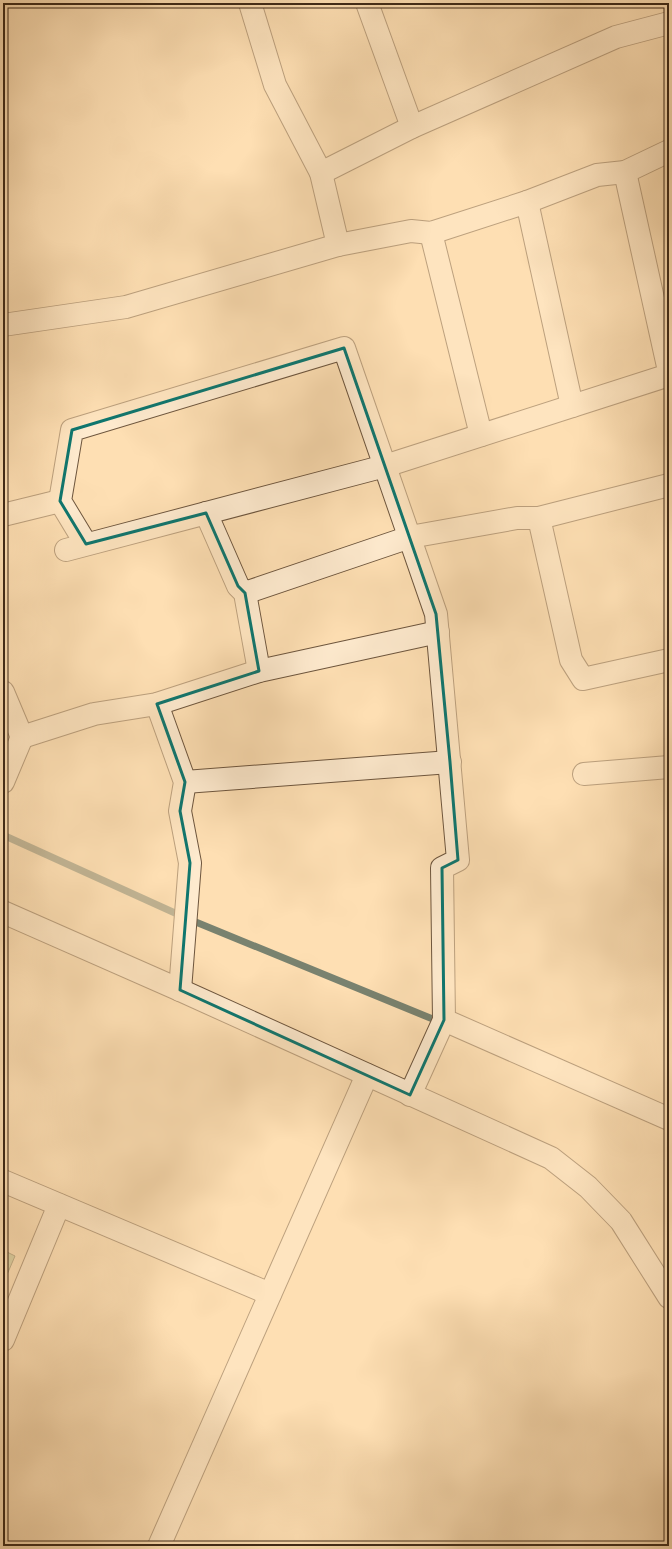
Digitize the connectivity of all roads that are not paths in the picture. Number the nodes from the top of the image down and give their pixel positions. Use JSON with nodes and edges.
{"nodes":[{"id":1,"x":250,"y":3,"type":"edge"},
{"id":2,"x":366,"y":3,"type":"edge"},
{"id":3,"x":669,"y":23,"type":"edge"},
{"id":4,"x":412,"y":128,"type":"junction"},
{"id":5,"x":669,"y":151,"type":"edge"},
{"id":6,"x":321,"y":172,"type":"junction"},
{"id":7,"x":625,"y":172,"type":"junction"},
{"id":8,"x":527,"y":202,"type":"junction"},
{"id":9,"x":431,"y":233,"type":"junction"},
{"id":10,"x":338,"y":245,"type":"junction"},
{"id":11,"x":3,"y":325,"type":"edge"},
{"id":12,"x":669,"y":370,"type":"edge"},
{"id":13,"x":669,"y":375,"type":"edge"},
{"id":14,"x":572,"y":406,"type":"junction"},
{"id":15,"x":481,"y":435,"type":"junction"},
{"id":16,"x":385,"y":466,"type":"junction"},
{"id":17,"x":669,"y":485,"type":"edge"},
{"id":18,"x":60,"y":501,"type":"junction"},
{"id":19,"x":206,"y":513,"type":"junction"},
{"id":20,"x":3,"y":515,"type":"edge"},
{"id":21,"x":540,"y":518,"type":"junction"},
{"id":22,"x":410,"y":537,"type":"junction"},
{"id":23,"x":245,"y":593,"type":"junction"},
{"id":24,"x":438,"y":632,"type":"junction"},
{"id":25,"x":669,"y":660,"type":"edge"},
{"id":26,"x":259,"y":671,"type":"junction"},
{"id":27,"x":3,"y":692,"type":"edge"},
{"id":28,"x":157,"y":704,"type":"junction"},
{"id":29,"x":22,"y":737,"type":"junction"},
{"id":30,"x":450,"y":762,"type":"junction"},
{"id":31,"x":669,"y":767,"type":"edge"},
{"id":32,"x":584,"y":774,"type":"dead end"},
{"id":33,"x":3,"y":782,"type":"edge"},
{"id":34,"x":185,"y":782,"type":"junction"},
{"id":35,"x":3,"y":912,"type":"edge"},
{"id":36,"x":180,"y":990,"type":"junction"},
{"id":37,"x":444,"y":1020,"type":"junction"},
{"id":38,"x":367,"y":1075,"type":"junction"},
{"id":39,"x":410,"y":1094,"type":"junction"},
{"id":40,"x":669,"y":1118,"type":"edge"},
{"id":41,"x":3,"y":1182,"type":"edge"},
{"id":42,"x":59,"y":1205,"type":"junction"},
{"id":43,"x":270,"y":1294,"type":"junction"},
{"id":44,"x":669,"y":1297,"type":"edge"},
{"id":45,"x":3,"y":1340,"type":"edge"},
{"id":46,"x":159,"y":1546,"type":"edge"}],
"edges":[{"from":1,"to":6,"type":"street"},
{"from":2,"to":4,"type":"street"},
{"from":3,"to":4,"type":"street"},
{"from":4,"to":6,"type":"street"},
{"from":5,"to":7,"type":"street"},
{"from":6,"to":10,"type":"street"},
{"from":7,"to":8,"type":"street"},
{"from":7,"to":12,"type":"street"},
{"from":8,"to":9,"type":"street"},
{"from":8,"to":14,"type":"street"},
{"from":9,"to":10,"type":"street"},
{"from":9,"to":15,"type":"street"},
{"from":10,"to":11,"type":"street"},
{"from":13,"to":14,"type":"street"},
{"from":14,"to":15,"type":"street"},
{"from":15,"to":16,"type":"street"},
{"from":16,"to":18,"type":"street"},
{"from":16,"to":19,"type":"street"},
{"from":16,"to":22,"type":"street"},
{"from":17,"to":21,"type":"street"},
{"from":18,"to":19,"type":"street"},
{"from":18,"to":20,"type":"street"},
{"from":19,"to":23,"type":"street"},
{"from":21,"to":22,"type":"street"},
{"from":21,"to":25,"type":"street"},
{"from":22,"to":23,"type":"street"},
{"from":22,"to":24,"type":"street"},
{"from":23,"to":26,"type":"street"},
{"from":24,"to":26,"type":"street"},
{"from":24,"to":30,"type":"street"},
{"from":26,"to":28,"type":"street"},
{"from":27,"to":29,"type":"street"},
{"from":28,"to":29,"type":"street"},
{"from":28,"to":34,"type":"street"},
{"from":29,"to":33,"type":"street"},
{"from":30,"to":34,"type":"street"},
{"from":30,"to":37,"type":"street"},
{"from":31,"to":32,"type":"street"},
{"from":34,"to":36,"type":"street"},
{"from":35,"to":36,"type":"street"},
{"from":36,"to":38,"type":"street"},
{"from":37,"to":39,"type":"street"},
{"from":37,"to":40,"type":"street"},
{"from":38,"to":39,"type":"street"},
{"from":38,"to":43,"type":"street"},
{"from":39,"to":44,"type":"street"},
{"from":41,"to":42,"type":"street"},
{"from":42,"to":43,"type":"street"},
{"from":42,"to":45,"type":"street"},
{"from":43,"to":46,"type":"street"}]}
